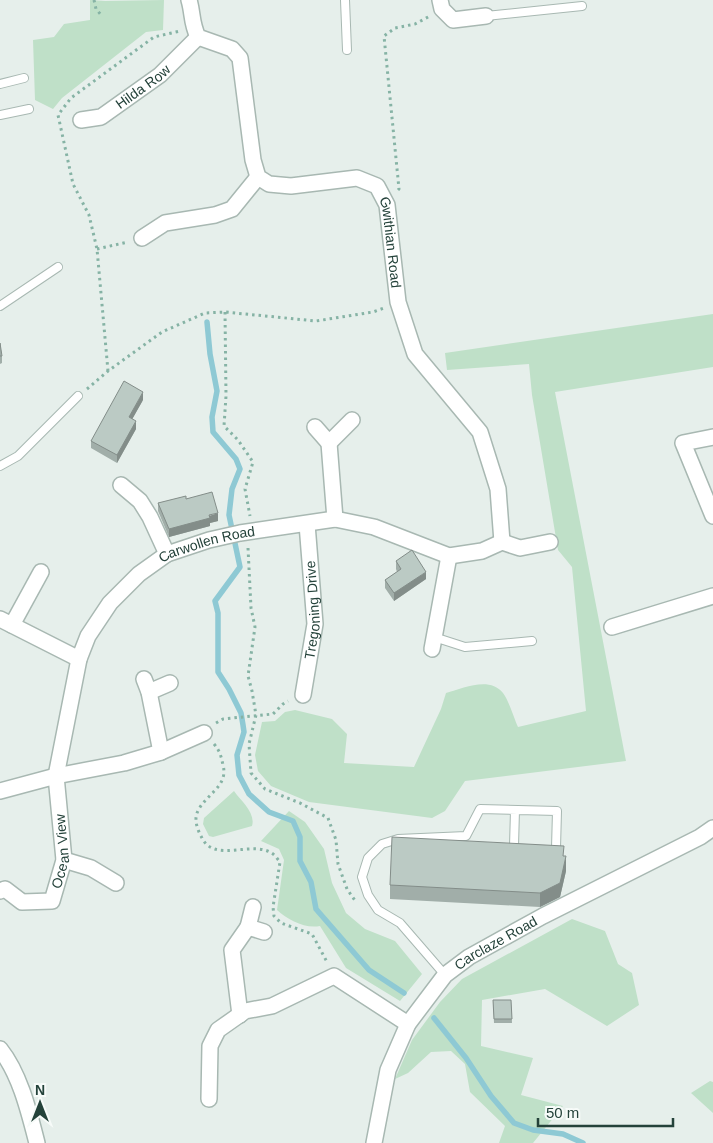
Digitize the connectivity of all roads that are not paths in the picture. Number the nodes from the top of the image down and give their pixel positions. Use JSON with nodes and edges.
{"nodes":[{"id":1,"x":189,"y":0,"type":"edge"},
{"id":2,"x":345,"y":0,"type":"edge"},
{"id":3,"x":441,"y":5,"type":"edge"},
{"id":4,"x":582,"y":6,"type":"dead end"},
{"id":5,"x":486,"y":16,"type":"joint"},
{"id":6,"x":198,"y":36,"type":"junction"},
{"id":7,"x":347,"y":50,"type":"dead end"},
{"id":8,"x":24,"y":78,"type":"dead end"},
{"id":9,"x":0,"y":84,"type":"edge"},
{"id":10,"x":30,"y":110,"type":"dead end"},
{"id":11,"x":0,"y":115,"type":"edge"},
{"id":12,"x":81,"y":120,"type":"dead end"},
{"id":13,"x":258,"y":177,"type":"junction"},
{"id":14,"x":142,"y":238,"type":"road end"},
{"id":15,"x":58,"y":267,"type":"dead end"},
{"id":16,"x":0,"y":306,"type":"edge"},
{"id":17,"x":78,"y":396,"type":"road end"},
{"id":18,"x":352,"y":420,"type":"dead end"},
{"id":19,"x":315,"y":427,"type":"dead end"},
{"id":20,"x":713,"y":437,"type":"edge"},
{"id":21,"x":329,"y":443,"type":"junction"},
{"id":22,"x":0,"y":466,"type":"edge"},
{"id":23,"x":121,"y":485,"type":"dead end"},
{"id":24,"x":713,"y":516,"type":"edge"},
{"id":25,"x":335,"y":519,"type":"junction"},
{"id":26,"x":307,"y":524,"type":"junction"},
{"id":27,"x":502,"y":542,"type":"junction"},
{"id":28,"x":550,"y":542,"type":"dead end"},
{"id":29,"x":167,"y":554,"type":"junction"},
{"id":30,"x":448,"y":556,"type":"junction"},
{"id":31,"x":41,"y":572,"type":"dead end"},
{"id":32,"x":713,"y":596,"type":"edge"},
{"id":33,"x":4,"y":622,"type":"edge"},
{"id":34,"x":612,"y":627,"type":"dead end"},
{"id":35,"x":532,"y":641,"type":"dead end"},
{"id":36,"x":433,"y":643,"type":"joint"},
{"id":37,"x":79,"y":659,"type":"junction"},
{"id":38,"x":170,"y":683,"type":"dead end"},
{"id":39,"x":303,"y":695,"type":"road end"},
{"id":40,"x":204,"y":733,"type":"road end"},
{"id":41,"x":160,"y":752,"type":"junction"},
{"id":42,"x":56,"y":776,"type":"junction"},
{"id":43,"x":0,"y":792,"type":"edge"},
{"id":44,"x":515,"y":810,"type":"junction"},
{"id":45,"x":713,"y":828,"type":"edge"},
{"id":46,"x":514,"y":846,"type":"edge"},
{"id":47,"x":556,"y":848,"type":"edge"},
{"id":48,"x":64,"y":860,"type":"junction"},
{"id":49,"x":116,"y":883,"type":"dead end"},
{"id":50,"x":0,"y":891,"type":"edge"},
{"id":51,"x":253,"y":907,"type":"dead end"},
{"id":52,"x":248,"y":927,"type":"junction"},
{"id":53,"x":264,"y":932,"type":"dead end"},
{"id":54,"x":445,"y":975,"type":"junction"},
{"id":55,"x":240,"y":1014,"type":"junction"},
{"id":56,"x":408,"y":1024,"type":"junction"},
{"id":57,"x":0,"y":1049,"type":"edge"},
{"id":58,"x":209,"y":1099,"type":"dead end"},
{"id":59,"x":37,"y":1143,"type":"edge"},
{"id":60,"x":374,"y":1143,"type":"edge"}],
"edges":[{"from":1,"to":6,"type":"street"},
{"from":2,"to":7,"type":"lane"},
{"from":3,"to":5,"type":"street"},
{"from":4,"to":5,"type":"lane"},
{"from":6,"to":12,"type":"street","name":"Hilda Row"},
{"from":6,"to":13,"type":"street"},
{"from":8,"to":9,"type":"lane"},
{"from":10,"to":11,"type":"lane"},
{"from":13,"to":14,"type":"street"},
{"from":13,"to":27,"type":"street","name":"Gwithian Road"},
{"from":15,"to":16,"type":"lane"},
{"from":17,"to":22,"type":"lane"},
{"from":18,"to":21,"type":"street"},
{"from":19,"to":21,"type":"street"},
{"from":20,"to":24,"type":"street"},
{"from":21,"to":25,"type":"street"},
{"from":23,"to":29,"type":"street"},
{"from":25,"to":26,"type":"street","name":"Carwollen Road"},
{"from":25,"to":30,"type":"street","name":"Carwollen Road"},
{"from":26,"to":29,"type":"street","name":"Carwollen Road"},
{"from":26,"to":39,"type":"street","name":"Tregoning Drive"},
{"from":27,"to":28,"type":"street"},
{"from":27,"to":30,"type":"street","name":"Carwollen Road"},
{"from":29,"to":37,"type":"street","name":"Carwollen Road"},
{"from":30,"to":36,"type":"street"},
{"from":31,"to":33,"type":"street"},
{"from":32,"to":34,"type":"street"},
{"from":33,"to":37,"type":"street"},
{"from":35,"to":36,"type":"lane"},
{"from":37,"to":42,"type":"street","name":"Carwollen Road"},
{"from":38,"to":41,"type":"street"},
{"from":40,"to":41,"type":"street"},
{"from":41,"to":42,"type":"street"},
{"from":42,"to":43,"type":"street"},
{"from":42,"to":48,"type":"street","name":"Ocean View"},
{"from":44,"to":46,"type":"lane"},
{"from":44,"to":47,"type":"lane"},
{"from":44,"to":54,"type":"lane"},
{"from":45,"to":54,"type":"street","name":"Carclaze Road"},
{"from":48,"to":49,"type":"street"},
{"from":48,"to":50,"type":"street","name":"Ocean View"},
{"from":51,"to":52,"type":"street"},
{"from":52,"to":53,"type":"street"},
{"from":52,"to":55,"type":"street"},
{"from":54,"to":56,"type":"street","name":"Carclaze Road"},
{"from":55,"to":56,"type":"street"},
{"from":55,"to":58,"type":"street"},
{"from":56,"to":60,"type":"street","name":"Carclaze Road"},
{"from":57,"to":59,"type":"street"}]}
